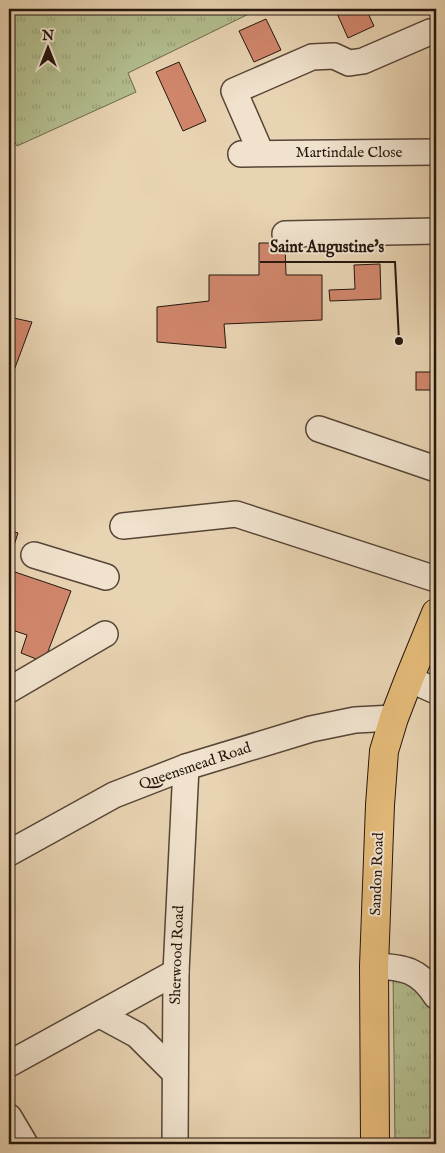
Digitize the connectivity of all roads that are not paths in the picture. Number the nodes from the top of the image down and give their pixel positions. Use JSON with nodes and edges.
{"nodes":[{"id":1,"x":430,"y":32,"type":"dead end"},
{"id":2,"x":436,"y":152,"type":"edge"},
{"id":3,"x":436,"y":231,"type":"edge"},
{"id":4,"x":285,"y":234,"type":"dead end"},
{"id":5,"x":319,"y":429,"type":"dead end"},
{"id":6,"x":436,"y":469,"type":"edge"},
{"id":7,"x":123,"y":526,"type":"dead end"},
{"id":8,"x":34,"y":555,"type":"dead end"},
{"id":9,"x":106,"y":577,"type":"dead end"},
{"id":10,"x":436,"y":578,"type":"edge"},
{"id":11,"x":436,"y":614,"type":"edge"},
{"id":12,"x":105,"y":634,"type":"dead end"},
{"id":13,"x":408,"y":679,"type":"junction"},
{"id":14,"x":9,"y":690,"type":"edge"},
{"id":15,"x":436,"y":691,"type":"edge"},
{"id":16,"x":394,"y":718,"type":"junction"},
{"id":17,"x":186,"y":767,"type":"junction"},
{"id":18,"x":9,"y":853,"type":"edge"},
{"id":19,"x":374,"y":966,"type":"junction"},
{"id":20,"x":176,"y":972,"type":"junction"},
{"id":21,"x":436,"y":996,"type":"edge"},
{"id":22,"x":100,"y":1015,"type":"junction"},
{"id":23,"x":9,"y":1064,"type":"edge"},
{"id":24,"x":175,"y":1073,"type":"junction"},
{"id":25,"x":9,"y":1117,"type":"edge"},
{"id":26,"x":25,"y":1144,"type":"edge"},
{"id":27,"x":175,"y":1144,"type":"edge"},
{"id":28,"x":375,"y":1144,"type":"edge"}],
"edges":[{"from":1,"to":2,"type":"street","name":"Martindale Close"},
{"from":3,"to":4,"type":"street"},
{"from":5,"to":6,"type":"street"},
{"from":7,"to":10,"type":"street"},
{"from":8,"to":9,"type":"street"},
{"from":11,"to":13,"type":"highway","name":"Sandon Road"},
{"from":12,"to":14,"type":"street"},
{"from":13,"to":15,"type":"street"},
{"from":13,"to":16,"type":"highway","name":"Sandon Road"},
{"from":16,"to":17,"type":"street","name":"Queensmead Road"},
{"from":16,"to":19,"type":"highway","name":"Sandon Road"},
{"from":17,"to":18,"type":"street","name":"Queensmead Road"},
{"from":17,"to":20,"type":"street","name":"Sherwood Road"},
{"from":19,"to":21,"type":"street"},
{"from":19,"to":28,"type":"highway","name":"Sandon Road"},
{"from":20,"to":22,"type":"street"},
{"from":20,"to":24,"type":"street","name":"Sherwood Road"},
{"from":22,"to":23,"type":"street"},
{"from":22,"to":24,"type":"street"},
{"from":24,"to":27,"type":"street","name":"Sherwood Road"},
{"from":25,"to":26,"type":"street"}]}
